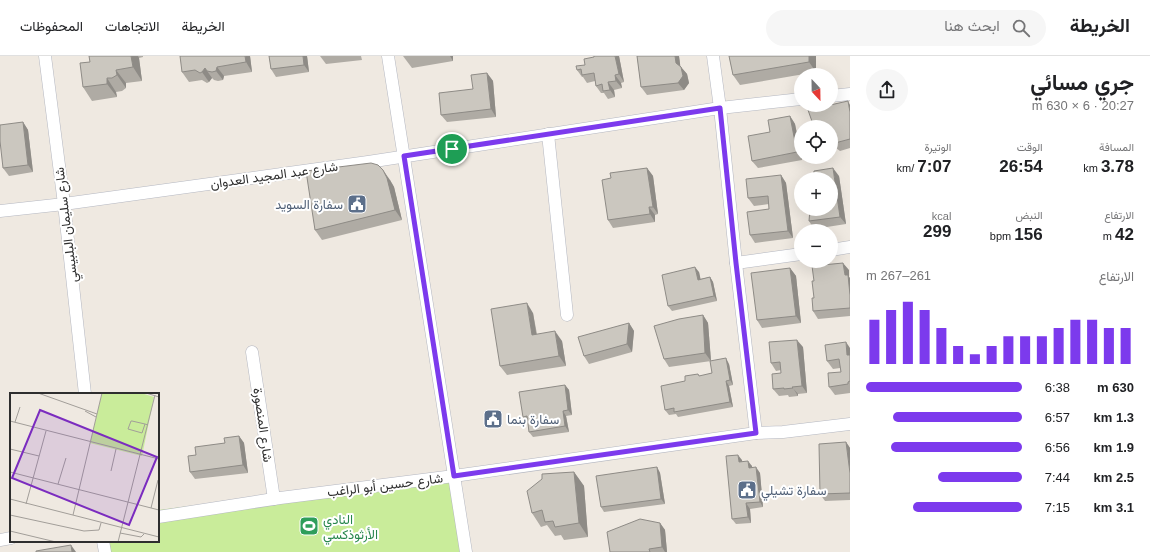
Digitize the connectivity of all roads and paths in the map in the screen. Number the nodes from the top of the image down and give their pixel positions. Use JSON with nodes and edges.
{"nodes":[{"id":1,"x":45,"y":56,"type":"edge"},
{"id":2,"x":388,"y":56,"type":"edge"},
{"id":3,"x":713,"y":56,"type":"edge"},
{"id":4,"x":850,"y":94,"type":"edge"},
{"id":5,"x":838,"y":95,"type":"edge"},
{"id":6,"x":794,"y":100,"type":"edge"},
{"id":7,"x":720,"y":108,"type":"junction"},
{"id":8,"x":548,"y":134,"type":"junction"},
{"id":9,"x":404,"y":156,"type":"junction"},
{"id":10,"x":64,"y":204,"type":"junction"},
{"id":11,"x":0,"y":211,"type":"edge"},
{"id":12,"x":850,"y":247,"type":"edge"},
{"id":13,"x":838,"y":249,"type":"edge"},
{"id":14,"x":794,"y":255,"type":"edge"},
{"id":15,"x":736,"y":263,"type":"junction"},
{"id":16,"x":567,"y":315,"type":"dead end"},
{"id":17,"x":252,"y":352,"type":"dead end"},
{"id":18,"x":85,"y":393,"type":"edge"},
{"id":19,"x":850,"y":424,"type":"edge"},
{"id":20,"x":756,"y":433,"type":"junction"},
{"id":21,"x":454,"y":476,"type":"junction"},
{"id":22,"x":274,"y":499,"type":"junction"},
{"id":23,"x":159,"y":517,"type":"edge"},
{"id":24,"x":10,"y":538,"type":"edge"},
{"id":25,"x":0,"y":540,"type":"edge"},
{"id":26,"x":103,"y":542,"type":"edge"},
{"id":27,"x":105,"y":552,"type":"edge"},
{"id":28,"x":466,"y":552,"type":"edge"}],
"edges":[{"from":1,"to":10,"type":"street","name":"شارع سليمان البلبيسي"},
{"from":2,"to":9,"type":"street"},
{"from":3,"to":7,"type":"street"},
{"from":4,"to":5,"type":"street"},
{"from":6,"to":7,"type":"street","name":"شارع عبد المجيد العدوان"},
{"from":7,"to":8,"type":"street","name":"شارع عبد المجيد العدوان"},
{"from":7,"to":15,"type":"street"},
{"from":8,"to":9,"type":"street","name":"شارع عبد المجيد العدوان"},
{"from":8,"to":16,"type":"street"},
{"from":9,"to":10,"type":"street","name":"شارع عبد المجيد العدوان"},
{"from":9,"to":21,"type":"street"},
{"from":10,"to":11,"type":"street","name":"شارع عبد المجيد العدوان"},
{"from":10,"to":18,"type":"street","name":"شارع سليمان البلبيسي"},
{"from":12,"to":13,"type":"street"},
{"from":14,"to":15,"type":"street"},
{"from":15,"to":20,"type":"street"},
{"from":17,"to":22,"type":"street","name":"شارع المنصورة"},
{"from":19,"to":20,"type":"street","name":"شارع حسين أبو الراغب"},
{"from":20,"to":21,"type":"street","name":"شارع حسين أبو الراغب"},
{"from":21,"to":22,"type":"street","name":"شارع حسين أبو الراغب"},
{"from":21,"to":28,"type":"street"},
{"from":22,"to":23,"type":"street","name":"شارع حسين أبو الراغب"},
{"from":24,"to":25,"type":"street"},
{"from":26,"to":27,"type":"street"}]}
